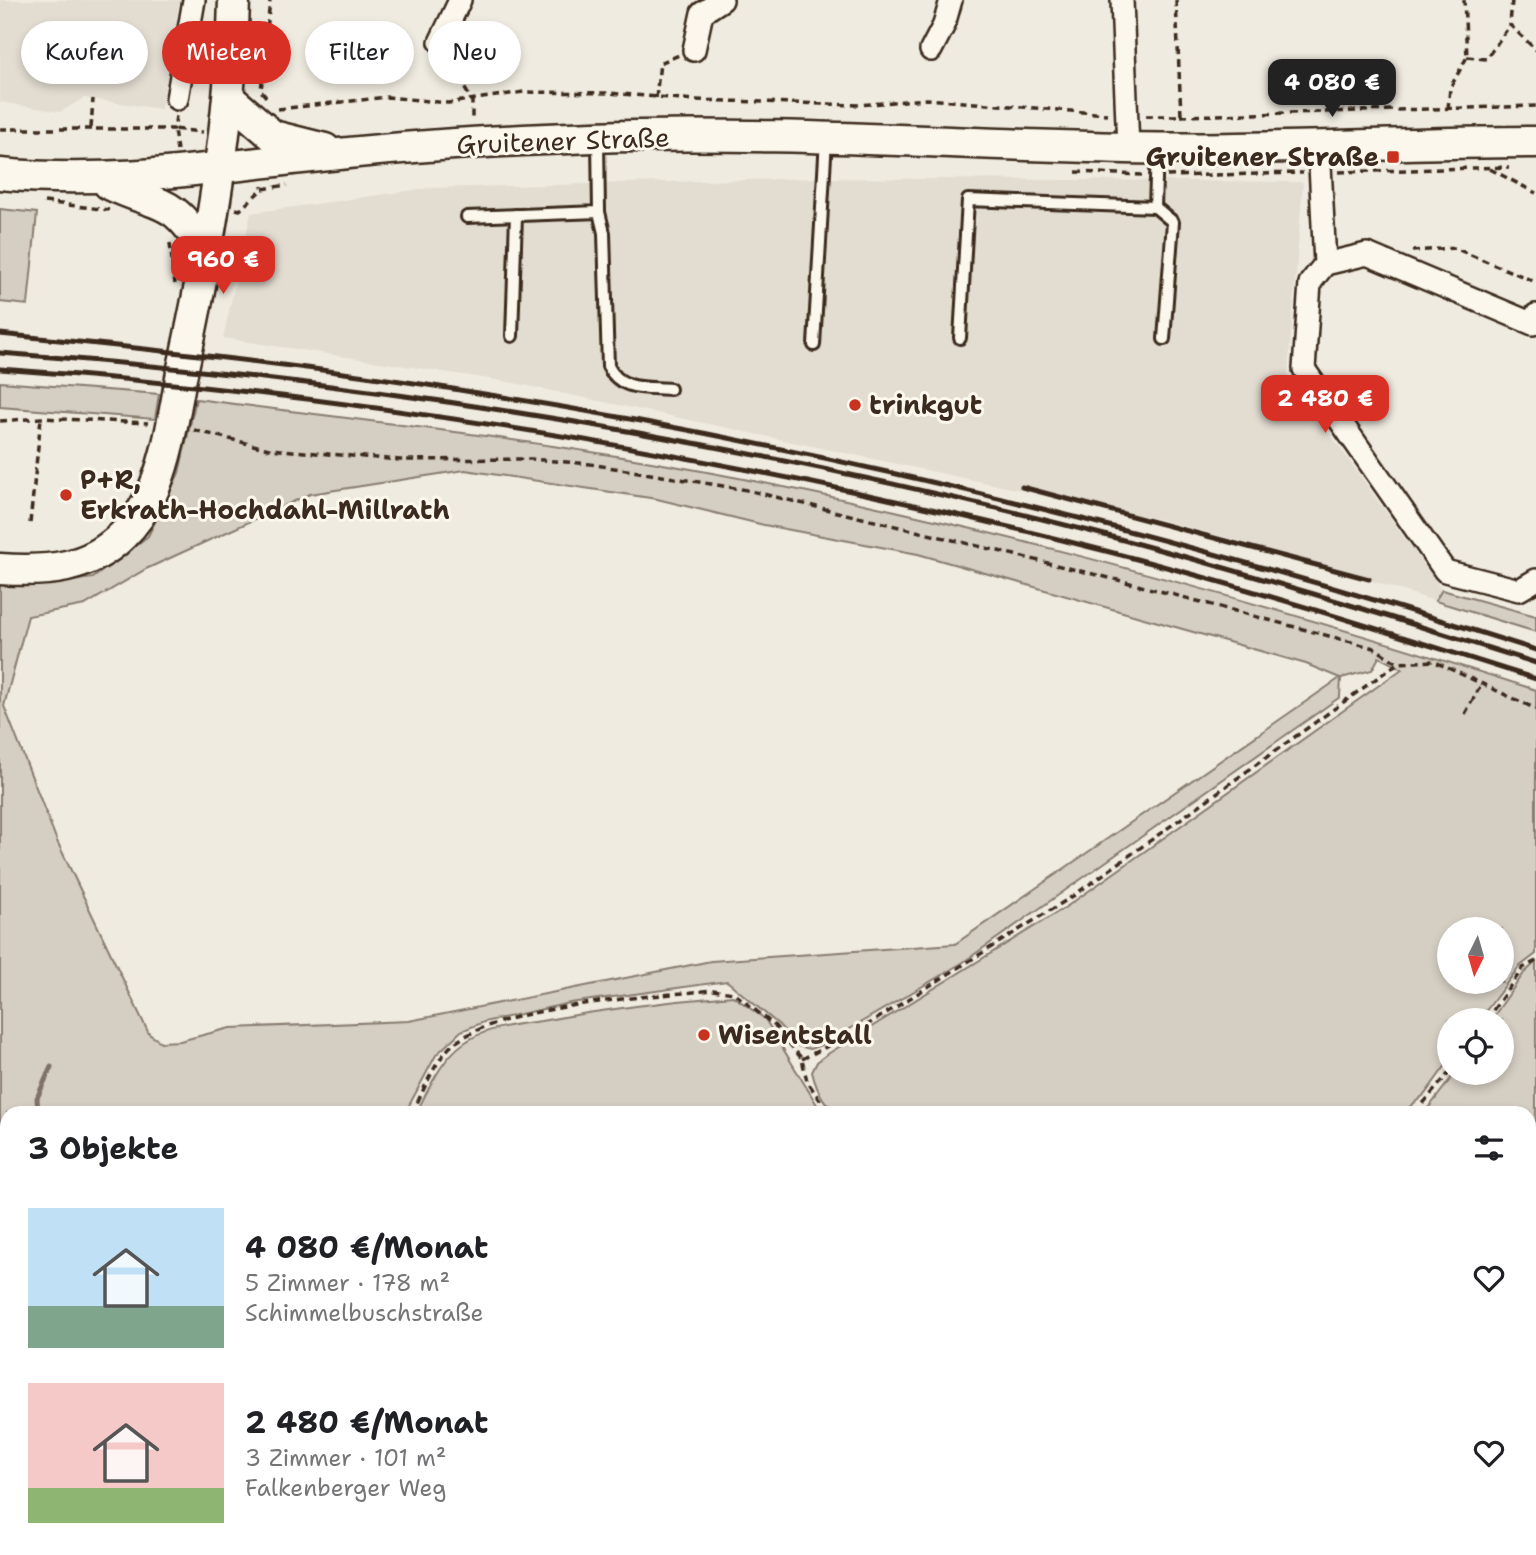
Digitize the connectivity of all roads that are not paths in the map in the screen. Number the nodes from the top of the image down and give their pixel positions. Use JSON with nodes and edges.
{"nodes":[{"id":1,"x":194,"y":0,"type":"edge"},
{"id":2,"x":234,"y":0,"type":"edge"},
{"id":3,"x":460,"y":0,"type":"edge"},
{"id":4,"x":722,"y":0,"type":"edge"},
{"id":5,"x":951,"y":0,"type":"edge"},
{"id":6,"x":1122,"y":0,"type":"edge"},
{"id":7,"x":450,"y":21,"type":"edge"},
{"id":8,"x":694,"y":50,"type":"dead end"},
{"id":9,"x":931,"y":50,"type":"dead end"},
{"id":10,"x":229,"y":98,"type":"junction"},
{"id":11,"x":177,"y":99,"type":"road end"},
{"id":12,"x":598,"y":137,"type":"junction"},
{"id":13,"x":826,"y":139,"type":"junction"},
{"id":14,"x":1536,"y":142,"type":"edge"},
{"id":15,"x":336,"y":154,"type":"junction"},
{"id":16,"x":1147,"y":158,"type":"junction"},
{"id":17,"x":1319,"y":159,"type":"junction"},
{"id":18,"x":218,"y":170,"type":"junction"},
{"id":19,"x":0,"y":174,"type":"edge"},
{"id":20,"x":99,"y":179,"type":"junction"},
{"id":21,"x":1155,"y":207,"type":"junction"},
{"id":22,"x":599,"y":212,"type":"junction"},
{"id":23,"x":516,"y":215,"type":"junction"},
{"id":24,"x":467,"y":217,"type":"dead end"},
{"id":25,"x":205,"y":250,"type":"junction"},
{"id":26,"x":1325,"y":264,"type":"junction"},
{"id":27,"x":1536,"y":315,"type":"edge"},
{"id":28,"x":512,"y":336,"type":"dead end"},
{"id":29,"x":960,"y":338,"type":"dead end"},
{"id":30,"x":1164,"y":339,"type":"dead end"},
{"id":31,"x":814,"y":345,"type":"dead end"},
{"id":32,"x":670,"y":389,"type":"dead end"},
{"id":33,"x":0,"y":569,"type":"edge"},
{"id":34,"x":1536,"y":580,"type":"edge"}],
"edges":[{"from":1,"to":11,"type":"street"},
{"from":2,"to":10,"type":"main road"},
{"from":3,"to":7,"type":"street"},
{"from":4,"to":8,"type":"street"},
{"from":5,"to":9,"type":"street"},
{"from":6,"to":16,"type":"street"},
{"from":10,"to":15,"type":"main road"},
{"from":10,"to":18,"type":"main road"},
{"from":12,"to":13,"type":"main road","name":"Gruitener Straße"},
{"from":12,"to":15,"type":"main road","name":"Gruitener Straße"},
{"from":12,"to":22,"type":"lane"},
{"from":13,"to":16,"type":"main road","name":"Gruitener Straße"},
{"from":13,"to":31,"type":"lane"},
{"from":14,"to":17,"type":"main road","name":"Gruitener Straße"},
{"from":15,"to":18,"type":"main road","name":"Gruitener Straße"},
{"from":16,"to":17,"type":"main road","name":"Gruitener Straße"},
{"from":16,"to":21,"type":"lane"},
{"from":17,"to":26,"type":"street"},
{"from":18,"to":20,"type":"main road","name":"Gruitener Straße"},
{"from":18,"to":25,"type":"main road"},
{"from":19,"to":20,"type":"main road","name":"Gruitener Straße"},
{"from":20,"to":25,"type":"main road"},
{"from":21,"to":29,"type":"lane"},
{"from":21,"to":30,"type":"lane"},
{"from":22,"to":23,"type":"lane"},
{"from":22,"to":32,"type":"lane"},
{"from":23,"to":24,"type":"lane"},
{"from":23,"to":28,"type":"lane"},
{"from":25,"to":33,"type":"main road"},
{"from":26,"to":27,"type":"street"},
{"from":26,"to":34,"type":"street"}]}
